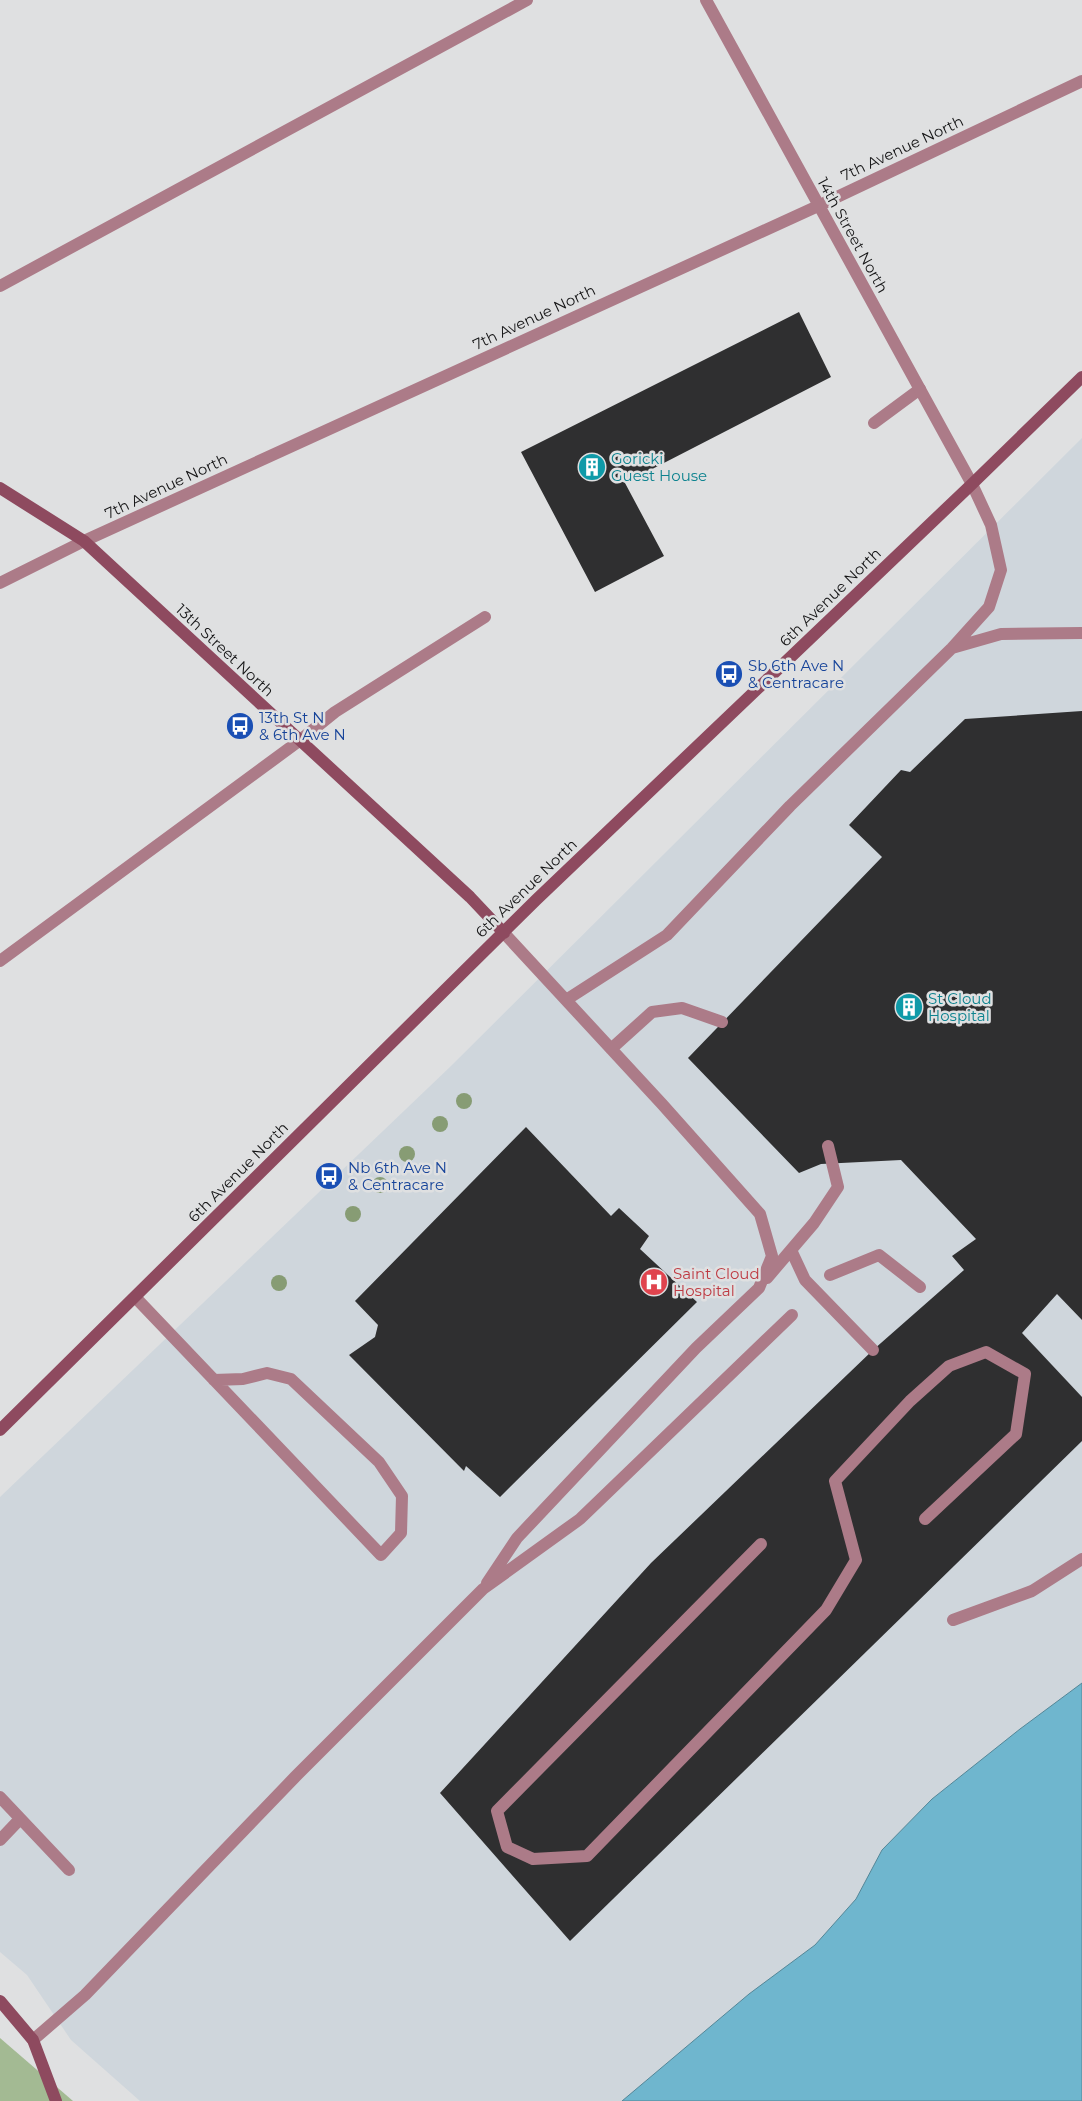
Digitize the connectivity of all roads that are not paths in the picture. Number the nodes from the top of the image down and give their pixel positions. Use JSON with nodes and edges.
{"nodes":[{"id":1,"x":527,"y":0,"type":"edge"},
{"id":2,"x":706,"y":0,"type":"edge"},
{"id":3,"x":1082,"y":81,"type":"edge"},
{"id":4,"x":818,"y":206,"type":"junction"},
{"id":5,"x":0,"y":286,"type":"edge"},
{"id":6,"x":1082,"y":377,"type":"edge"},
{"id":7,"x":920,"y":389,"type":"junction"},
{"id":8,"x":874,"y":424,"type":"dead end"},
{"id":9,"x":972,"y":484,"type":"junction"},
{"id":10,"x":0,"y":488,"type":"edge"},
{"id":11,"x":84,"y":541,"type":"junction"},
{"id":12,"x":0,"y":583,"type":"edge"},
{"id":13,"x":486,"y":616,"type":"dead end"},
{"id":14,"x":1082,"y":633,"type":"edge"},
{"id":15,"x":952,"y":648,"type":"junction"},
{"id":16,"x":299,"y":741,"type":"junction"},
{"id":17,"x":504,"y":933,"type":"junction"},
{"id":18,"x":0,"y":961,"type":"edge"},
{"id":19,"x":566,"y":1000,"type":"junction"},
{"id":20,"x":722,"y":1022,"type":"dead end"},
{"id":21,"x":612,"y":1049,"type":"junction"},
{"id":22,"x":828,"y":1146,"type":"dead end"},
{"id":23,"x":791,"y":1250,"type":"junction"},
{"id":24,"x":830,"y":1275,"type":"dead end"},
{"id":25,"x":920,"y":1286,"type":"dead end"},
{"id":26,"x":759,"y":1288,"type":"junction"},
{"id":27,"x":135,"y":1297,"type":"junction"},
{"id":28,"x":792,"y":1315,"type":"dead end"},
{"id":29,"x":873,"y":1350,"type":"dead end"},
{"id":30,"x":214,"y":1380,"type":"junction"},
{"id":31,"x":0,"y":1430,"type":"edge"},
{"id":32,"x":925,"y":1519,"type":"dead end"},
{"id":33,"x":761,"y":1544,"type":"dead end"},
{"id":34,"x":1082,"y":1559,"type":"edge"},
{"id":35,"x":483,"y":1589,"type":"junction"},
{"id":36,"x":953,"y":1620,"type":"dead end"},
{"id":37,"x":0,"y":1798,"type":"edge"},
{"id":38,"x":20,"y":1819,"type":"junction"},
{"id":39,"x":0,"y":1840,"type":"edge"},
{"id":40,"x":69,"y":1870,"type":"dead end"},
{"id":41,"x":0,"y":2001,"type":"edge"},
{"id":42,"x":33,"y":2040,"type":"junction"},
{"id":43,"x":56,"y":2101,"type":"edge"}],
"edges":[{"from":1,"to":5,"type":"street"},
{"from":2,"to":4,"type":"street","name":"14th Street North"},
{"from":3,"to":4,"type":"street","name":"7th Avenue North"},
{"from":4,"to":7,"type":"street","name":"14th Street North"},
{"from":4,"to":11,"type":"street","name":"7th Avenue North"},
{"from":6,"to":9,"type":"street","name":"6th Avenue North"},
{"from":7,"to":8,"type":"street"},
{"from":7,"to":9,"type":"street","name":"14th Street North"},
{"from":9,"to":15,"type":"street","name":"14th Street North"},
{"from":9,"to":17,"type":"street","name":"6th Avenue North"},
{"from":10,"to":11,"type":"street","name":"13th Street North"},
{"from":11,"to":12,"type":"street","name":"7th Avenue North"},
{"from":11,"to":16,"type":"street","name":"13th Street North"},
{"from":13,"to":16,"type":"street"},
{"from":14,"to":15,"type":"street"},
{"from":15,"to":19,"type":"street","name":"14th Street North"},
{"from":16,"to":17,"type":"street","name":"13th Street North"},
{"from":16,"to":18,"type":"street"},
{"from":17,"to":19,"type":"street"},
{"from":17,"to":27,"type":"street","name":"6th Avenue North"},
{"from":19,"to":21,"type":"street"},
{"from":20,"to":21,"type":"street"},
{"from":21,"to":26,"type":"street"},
{"from":22,"to":23,"type":"street"},
{"from":23,"to":26,"type":"street"},
{"from":23,"to":29,"type":"street"},
{"from":24,"to":25,"type":"street"},
{"from":26,"to":35,"type":"street"},
{"from":27,"to":30,"type":"street"},
{"from":27,"to":31,"type":"street","name":"6th Avenue North"},
{"from":28,"to":35,"type":"street"},
{"from":30,"to":30,"type":"street"},
{"from":32,"to":33,"type":"street"},
{"from":34,"to":36,"type":"street"},
{"from":35,"to":42,"type":"street"},
{"from":37,"to":38,"type":"street"},
{"from":38,"to":39,"type":"street"},
{"from":38,"to":40,"type":"street"},
{"from":41,"to":42,"type":"street"},
{"from":42,"to":43,"type":"street"}]}
